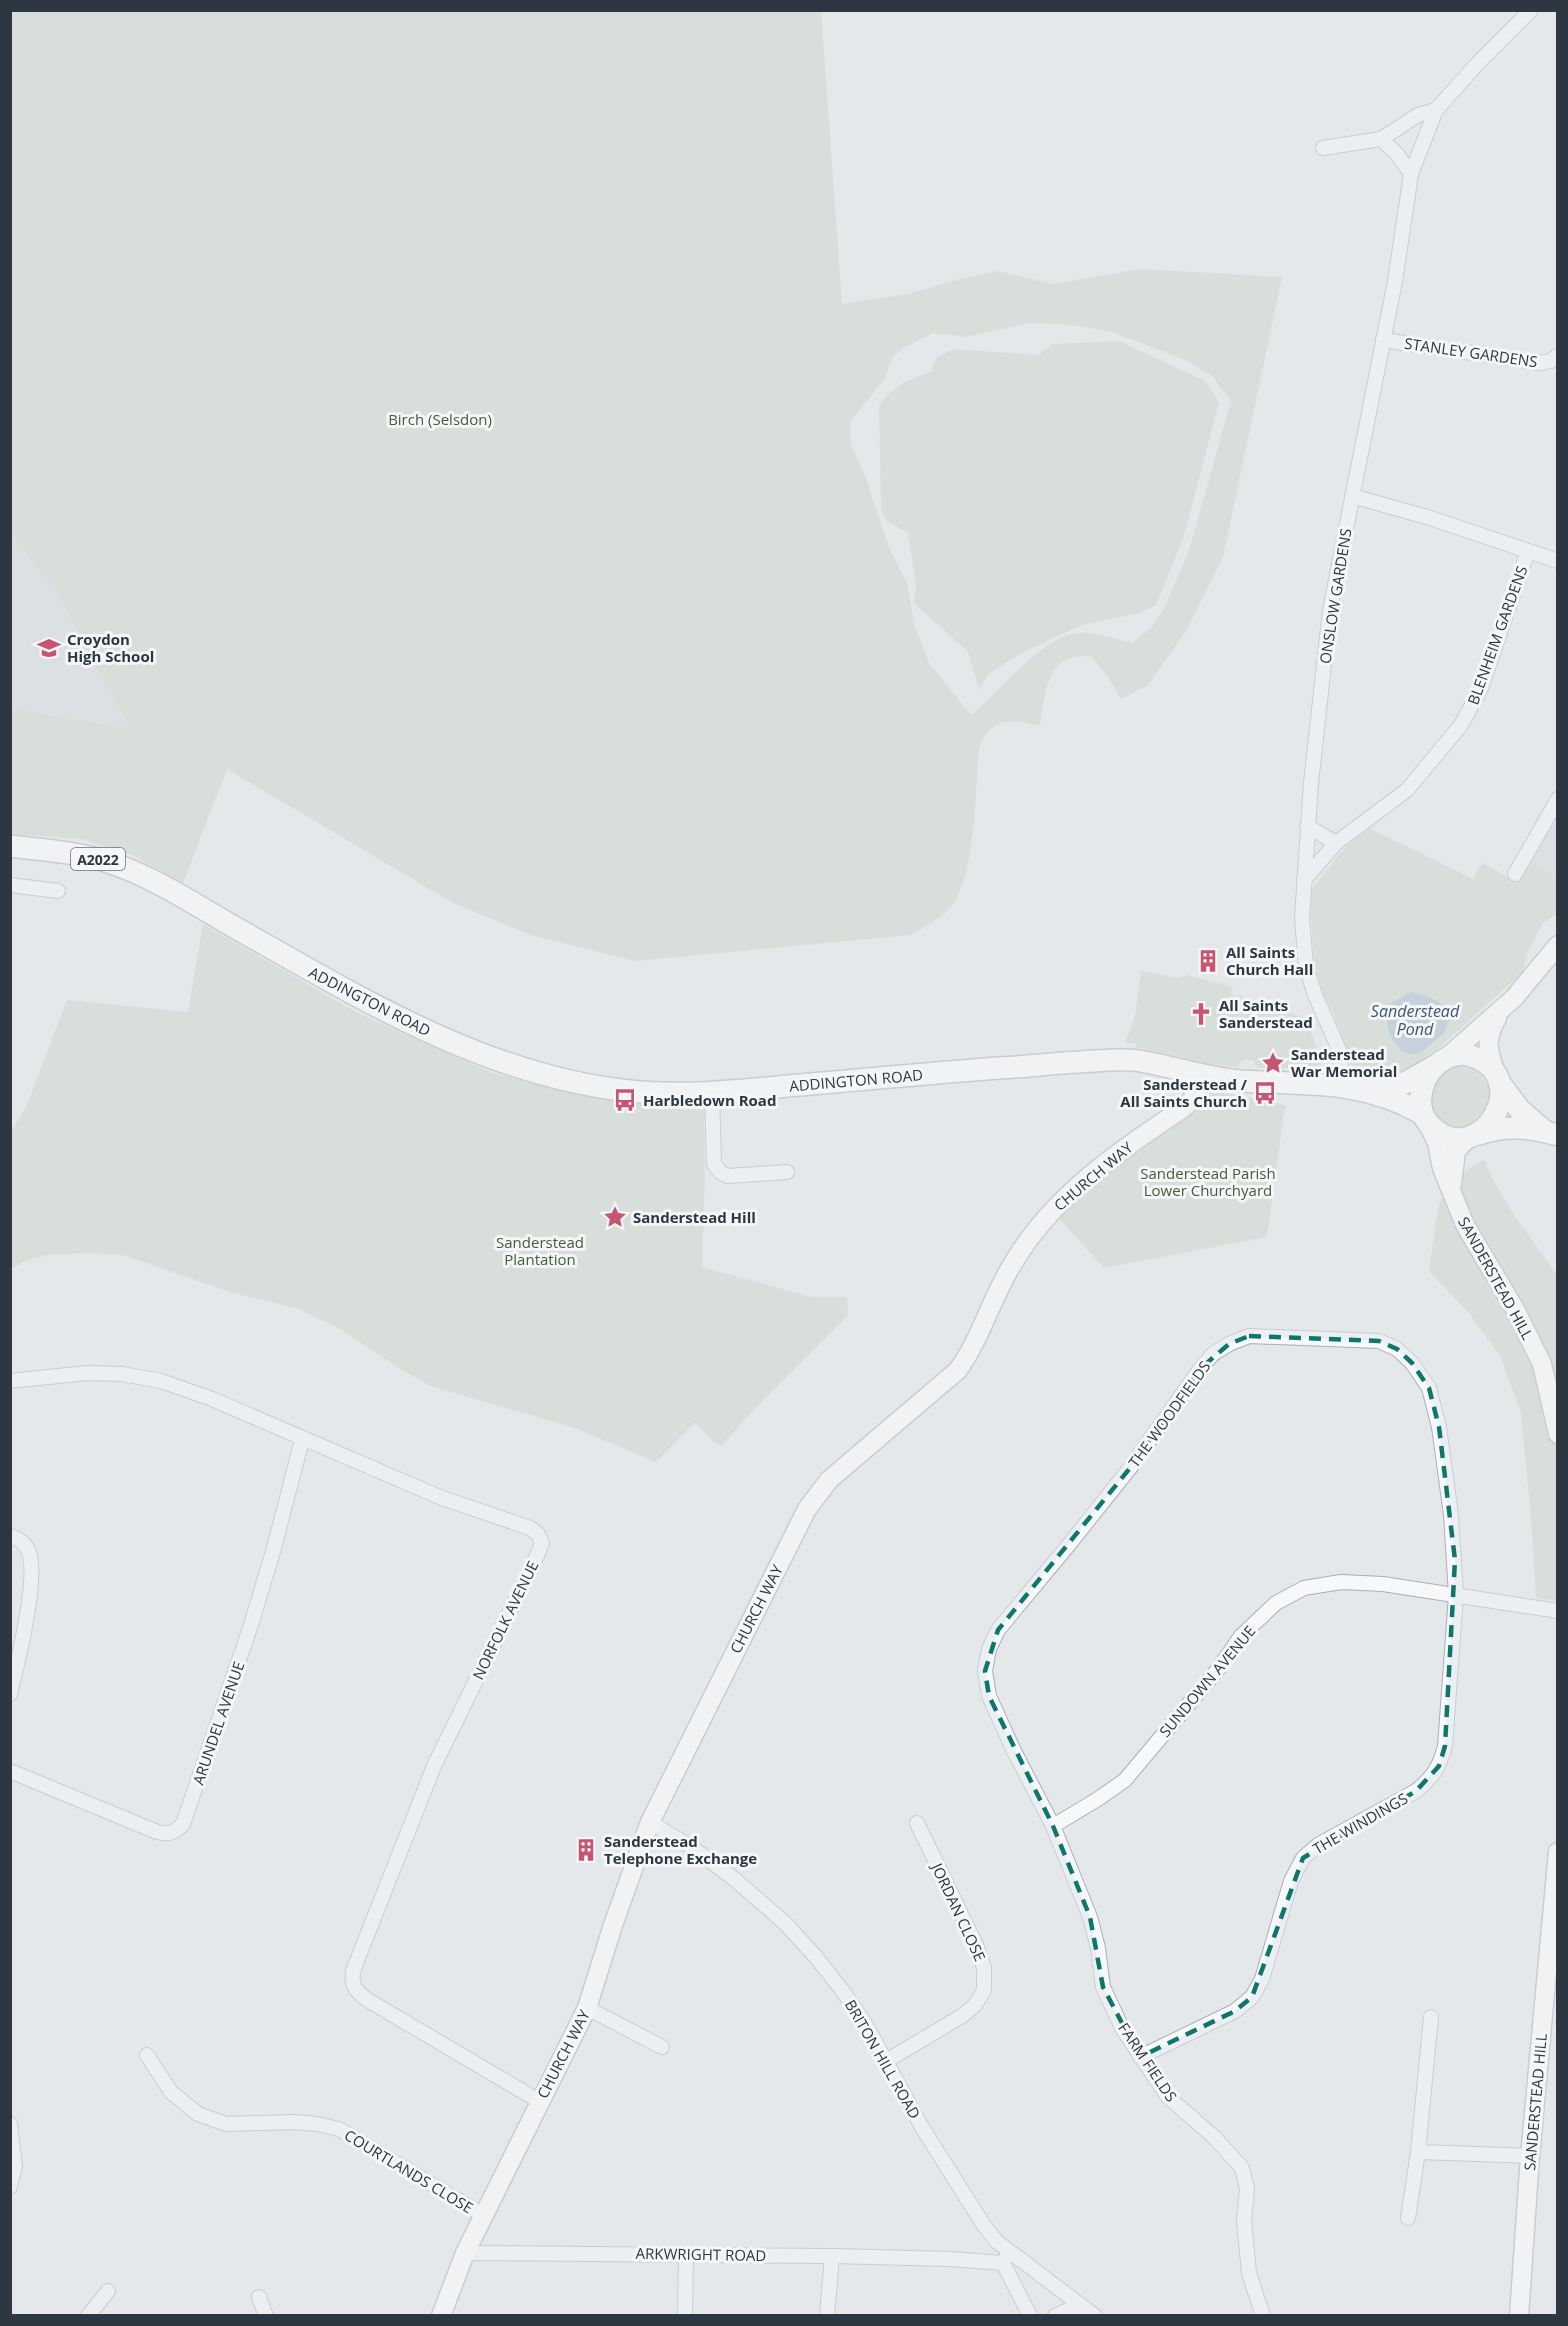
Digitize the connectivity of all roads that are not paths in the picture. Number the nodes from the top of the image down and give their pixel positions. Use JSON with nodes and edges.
{"nodes":[{"id":1,"x":1531,"y":10,"type":"edge"},
{"id":2,"x":1436,"y":110,"type":"junction"},
{"id":3,"x":1381,"y":139,"type":"junction"},
{"id":4,"x":1323,"y":148,"type":"dead end"},
{"id":5,"x":1411,"y":174,"type":"junction"},
{"id":6,"x":1383,"y":340,"type":"junction"},
{"id":7,"x":1557,"y":355,"type":"edge"},
{"id":8,"x":1352,"y":496,"type":"junction"},
{"id":9,"x":1528,"y":550,"type":"junction"},
{"id":10,"x":1557,"y":561,"type":"edge"},
{"id":11,"x":1557,"y":799,"type":"edge"},
{"id":12,"x":1307,"y":826,"type":"junction"},
{"id":13,"x":1336,"y":843,"type":"junction"},
{"id":14,"x":10,"y":846,"type":"edge"},
{"id":15,"x":1515,"y":874,"type":"dead end"},
{"id":16,"x":1304,"y":880,"type":"junction"},
{"id":17,"x":10,"y":885,"type":"edge"},
{"id":18,"x":58,"y":891,"type":"dead end"},
{"id":19,"x":1557,"y":945,"type":"edge"},
{"id":20,"x":1500,"y":1011,"type":"junction"},
{"id":21,"x":1442,"y":1061,"type":"junction"},
{"id":22,"x":1201,"y":1076,"type":"junction"},
{"id":23,"x":1497,"y":1078,"type":"junction"},
{"id":24,"x":1347,"y":1087,"type":"junction"},
{"id":25,"x":712,"y":1092,"type":"junction"},
{"id":26,"x":1424,"y":1118,"type":"junction"},
{"id":27,"x":1551,"y":1133,"type":"edge"},
{"id":28,"x":1473,"y":1136,"type":"junction"},
{"id":29,"x":787,"y":1172,"type":"dead end"},
{"id":30,"x":1451,"y":1192,"type":"junction"},
{"id":31,"x":10,"y":1381,"type":"edge"},
{"id":32,"x":1557,"y":1434,"type":"edge"},
{"id":33,"x":302,"y":1440,"type":"junction"},
{"id":34,"x":10,"y":1536,"type":"edge"},
{"id":35,"x":1455,"y":1595,"type":"junction"},
{"id":36,"x":1557,"y":1611,"type":"edge"},
{"id":37,"x":10,"y":1694,"type":"edge"},
{"id":38,"x":10,"y":1771,"type":"edge"},
{"id":39,"x":650,"y":1822,"type":"junction"},
{"id":40,"x":917,"y":1823,"type":"dead end"},
{"id":41,"x":1053,"y":1826,"type":"junction"},
{"id":42,"x":1557,"y":1852,"type":"edge"},
{"id":43,"x":587,"y":2007,"type":"junction"},
{"id":44,"x":1431,"y":2017,"type":"dead end"},
{"id":45,"x":662,"y":2047,"type":"dead end"},
{"id":46,"x":147,"y":2055,"type":"dead end"},
{"id":47,"x":1140,"y":2057,"type":"junction"},
{"id":48,"x":886,"y":2061,"type":"junction"},
{"id":49,"x":539,"y":2102,"type":"junction"},
{"id":50,"x":10,"y":2124,"type":"edge"},
{"id":51,"x":1418,"y":2152,"type":"junction"},
{"id":52,"x":1530,"y":2157,"type":"junction"},
{"id":53,"x":10,"y":2187,"type":"edge"},
{"id":54,"x":483,"y":2215,"type":"junction"},
{"id":55,"x":1408,"y":2218,"type":"dead end"},
{"id":56,"x":465,"y":2253,"type":"junction"},
{"id":57,"x":686,"y":2254,"type":"junction"},
{"id":58,"x":832,"y":2256,"type":"junction"},
{"id":59,"x":1007,"y":2257,"type":"junction"},
{"id":60,"x":108,"y":2291,"type":"dead end"},
{"id":61,"x":259,"y":2297,"type":"dead end"},
{"id":62,"x":1089,"y":2311,"type":"edge"},
{"id":63,"x":88,"y":2316,"type":"edge"},
{"id":64,"x":266,"y":2316,"type":"edge"},
{"id":65,"x":441,"y":2316,"type":"edge"},
{"id":66,"x":686,"y":2316,"type":"edge"},
{"id":67,"x":827,"y":2316,"type":"edge"},
{"id":68,"x":1030,"y":2316,"type":"edge"},
{"id":69,"x":1055,"y":2316,"type":"edge"},
{"id":70,"x":1263,"y":2316,"type":"edge"},
{"id":71,"x":1519,"y":2316,"type":"edge"}],
"edges":[{"from":1,"to":2,"type":"street"},
{"from":2,"to":3,"type":"street"},
{"from":2,"to":5,"type":"street","name":"ONSLOW GARDENS"},
{"from":3,"to":4,"type":"street"},
{"from":3,"to":5,"type":"street"},
{"from":5,"to":6,"type":"street","name":"ONSLOW GARDENS"},
{"from":6,"to":7,"type":"street","name":"STANLEY GARDENS"},
{"from":6,"to":8,"type":"street","name":"ONSLOW GARDENS"},
{"from":8,"to":9,"type":"street"},
{"from":8,"to":12,"type":"street","name":"ONSLOW GARDENS"},
{"from":9,"to":10,"type":"street"},
{"from":9,"to":13,"type":"street","name":"BLENHEIM GARDENS"},
{"from":11,"to":15,"type":"street"},
{"from":12,"to":13,"type":"street"},
{"from":12,"to":16,"type":"street","name":"ONSLOW GARDENS"},
{"from":13,"to":16,"type":"street","name":"BLENHEIM GARDENS"},
{"from":14,"to":25,"type":"main road","name":"ADDINGTON ROAD","number":"A2022"},
{"from":16,"to":24,"type":"street","name":"ONSLOW GARDENS"},
{"from":17,"to":18,"type":"street"},
{"from":19,"to":20,"type":"street"},
{"from":20,"to":21,"type":"street"},
{"from":20,"to":23,"type":"street"},
{"from":21,"to":23,"type":"main road"},
{"from":21,"to":24,"type":"main road","number":"A2022"},
{"from":21,"to":26,"type":"main road"},
{"from":22,"to":24,"type":"main road","name":"ADDINGTON ROAD","number":"A2022"},
{"from":22,"to":25,"type":"main road","name":"ADDINGTON ROAD","number":"A2022"},
{"from":22,"to":39,"type":"street","name":"CHURCH WAY"},
{"from":23,"to":27,"type":"main road"},
{"from":23,"to":28,"type":"main road"},
{"from":24,"to":26,"type":"main road","number":"A2022"},
{"from":25,"to":29,"type":"street"},
{"from":26,"to":28,"type":"main road"},
{"from":26,"to":30,"type":"street","name":"SANDERSTEAD HILL"},
{"from":27,"to":28,"type":"main road"},
{"from":28,"to":30,"type":"street","name":"SANDERSTEAD HILL"},
{"from":30,"to":32,"type":"street","name":"SANDERSTEAD HILL"},
{"from":31,"to":33,"type":"street","name":"NORFOLK AVENUE"},
{"from":33,"to":38,"type":"street","name":"ARUNDEL AVENUE"},
{"from":33,"to":49,"type":"street","name":"NORFOLK AVENUE"},
{"from":34,"to":37,"type":"street"},
{"from":35,"to":36,"type":"street","name":"SUNDOWN AVENUE"},
{"from":35,"to":41,"type":"street","name":"SUNDOWN AVENUE"},
{"from":35,"to":41,"type":"street","name":"THE WOODFIELDS"},
{"from":35,"to":47,"type":"street","name":"THE WINDINGS"},
{"from":39,"to":43,"type":"street","name":"CHURCH WAY"},
{"from":39,"to":48,"type":"street","name":"BRITON HILL ROAD"},
{"from":40,"to":48,"type":"street","name":"JORDAN CLOSE"},
{"from":41,"to":47,"type":"street","name":"FARM FIELDS"},
{"from":42,"to":52,"type":"street","name":"SANDERSTEAD HILL"},
{"from":43,"to":45,"type":"street"},
{"from":43,"to":49,"type":"street","name":"CHURCH WAY"},
{"from":44,"to":51,"type":"street"},
{"from":46,"to":54,"type":"street","name":"COURTLANDS CLOSE"},
{"from":47,"to":70,"type":"street","name":"FARM FIELDS"},
{"from":48,"to":59,"type":"street","name":"BRITON HILL ROAD"},
{"from":49,"to":54,"type":"street","name":"CHURCH WAY"},
{"from":50,"to":53,"type":"street"},
{"from":51,"to":52,"type":"street"},
{"from":51,"to":55,"type":"street"},
{"from":52,"to":71,"type":"street","name":"SANDERSTEAD HILL"},
{"from":54,"to":56,"type":"street","name":"CHURCH WAY"},
{"from":56,"to":57,"type":"street","name":"ARKWRIGHT ROAD"},
{"from":56,"to":65,"type":"street"},
{"from":57,"to":58,"type":"street","name":"ARKWRIGHT ROAD"},
{"from":57,"to":66,"type":"street"},
{"from":58,"to":59,"type":"street","name":"ARKWRIGHT ROAD"},
{"from":58,"to":67,"type":"street"},
{"from":59,"to":62,"type":"street","name":"BRITON HILL ROAD"},
{"from":59,"to":68,"type":"street"},
{"from":60,"to":63,"type":"street"},
{"from":61,"to":64,"type":"street"},
{"from":62,"to":69,"type":"street"}]}
